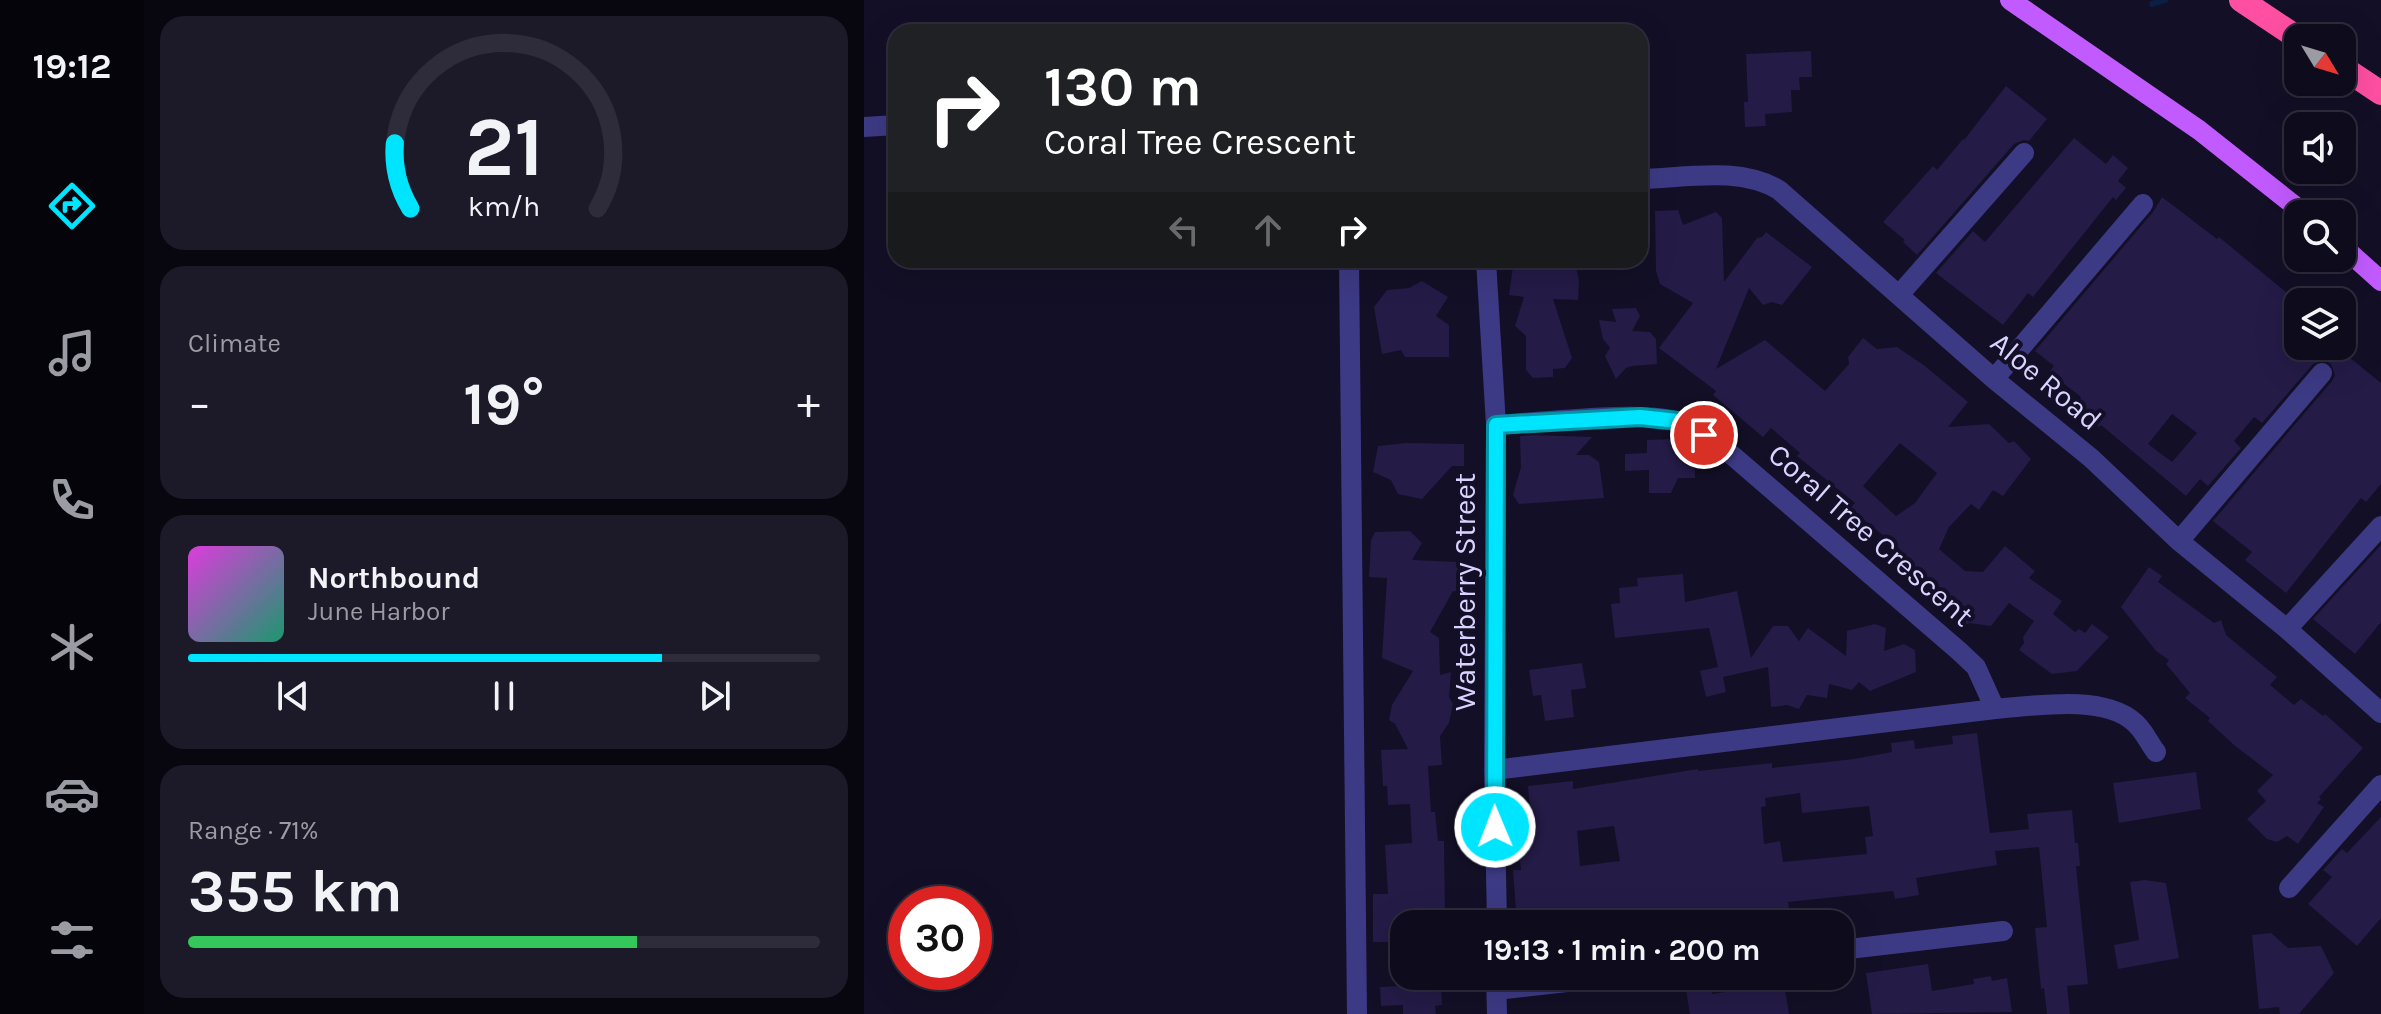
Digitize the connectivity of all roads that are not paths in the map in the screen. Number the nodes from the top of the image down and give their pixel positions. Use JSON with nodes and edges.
{"nodes":[{"id":1,"x":2010,"y":0,"type":"edge"},
{"id":2,"x":2241,"y":0,"type":"edge"},
{"id":3,"x":2284,"y":29,"type":"edge"},
{"id":4,"x":2356,"y":76,"type":"edge"},
{"id":5,"x":2381,"y":93,"type":"edge"},
{"id":6,"x":888,"y":126,"type":"edge"},
{"id":7,"x":864,"y":127,"type":"edge"},
{"id":8,"x":2024,"y":153,"type":"dead end"},
{"id":9,"x":1648,"y":179,"type":"edge"},
{"id":10,"x":2287,"y":200,"type":"edge"},
{"id":11,"x":2143,"y":204,"type":"dead end"},
{"id":12,"x":2356,"y":259,"type":"edge"},
{"id":13,"x":1349,"y":268,"type":"edge"},
{"id":14,"x":1486,"y":268,"type":"edge"},
{"id":15,"x":2381,"y":281,"type":"edge"},
{"id":16,"x":1899,"y":295,"type":"junction"},
{"id":17,"x":2322,"y":373,"type":"dead end"},
{"id":18,"x":1994,"y":379,"type":"junction"},
{"id":19,"x":1496,"y":425,"type":"junction"},
{"id":20,"x":2381,"y":526,"type":"edge"},
{"id":21,"x":2179,"y":541,"type":"junction"},
{"id":22,"x":2287,"y":629,"type":"junction"},
{"id":23,"x":1995,"y":709,"type":"junction"},
{"id":24,"x":2381,"y":713,"type":"edge"},
{"id":25,"x":2156,"y":752,"type":"dead end"},
{"id":26,"x":1494,"y":770,"type":"junction"},
{"id":27,"x":2381,"y":785,"type":"edge"},
{"id":28,"x":2289,"y":888,"type":"dead end"},
{"id":29,"x":1497,"y":910,"type":"edge"},
{"id":30,"x":2003,"y":931,"type":"dead end"},
{"id":31,"x":1854,"y":948,"type":"edge"},
{"id":32,"x":1496,"y":990,"type":"edge"},
{"id":33,"x":1357,"y":1014,"type":"edge"},
{"id":34,"x":1497,"y":1014,"type":"edge"}],
"edges":[{"from":1,"to":10,"type":"main road"},
{"from":2,"to":3,"type":"highway"},
{"from":4,"to":5,"type":"highway"},
{"from":6,"to":7,"type":"street"},
{"from":8,"to":16,"type":"street"},
{"from":9,"to":16,"type":"street","name":"Aloe Road"},
{"from":11,"to":18,"type":"street"},
{"from":12,"to":15,"type":"main road"},
{"from":13,"to":33,"type":"street"},
{"from":14,"to":19,"type":"street","name":"Waterberry Street"},
{"from":16,"to":18,"type":"street","name":"Aloe Road"},
{"from":17,"to":21,"type":"street"},
{"from":18,"to":21,"type":"street","name":"Aloe Road"},
{"from":19,"to":23,"type":"street","name":"Coral Tree Crescent"},
{"from":19,"to":26,"type":"street","name":"Waterberry Street"},
{"from":20,"to":22,"type":"street"},
{"from":21,"to":22,"type":"street","name":"Aloe Road"},
{"from":22,"to":24,"type":"street","name":"Aloe Road"},
{"from":23,"to":25,"type":"street"},
{"from":23,"to":26,"type":"street"},
{"from":26,"to":29,"type":"street","name":"Waterberry Street"},
{"from":27,"to":28,"type":"street"},
{"from":30,"to":31,"type":"street"},
{"from":32,"to":34,"type":"street"}]}
